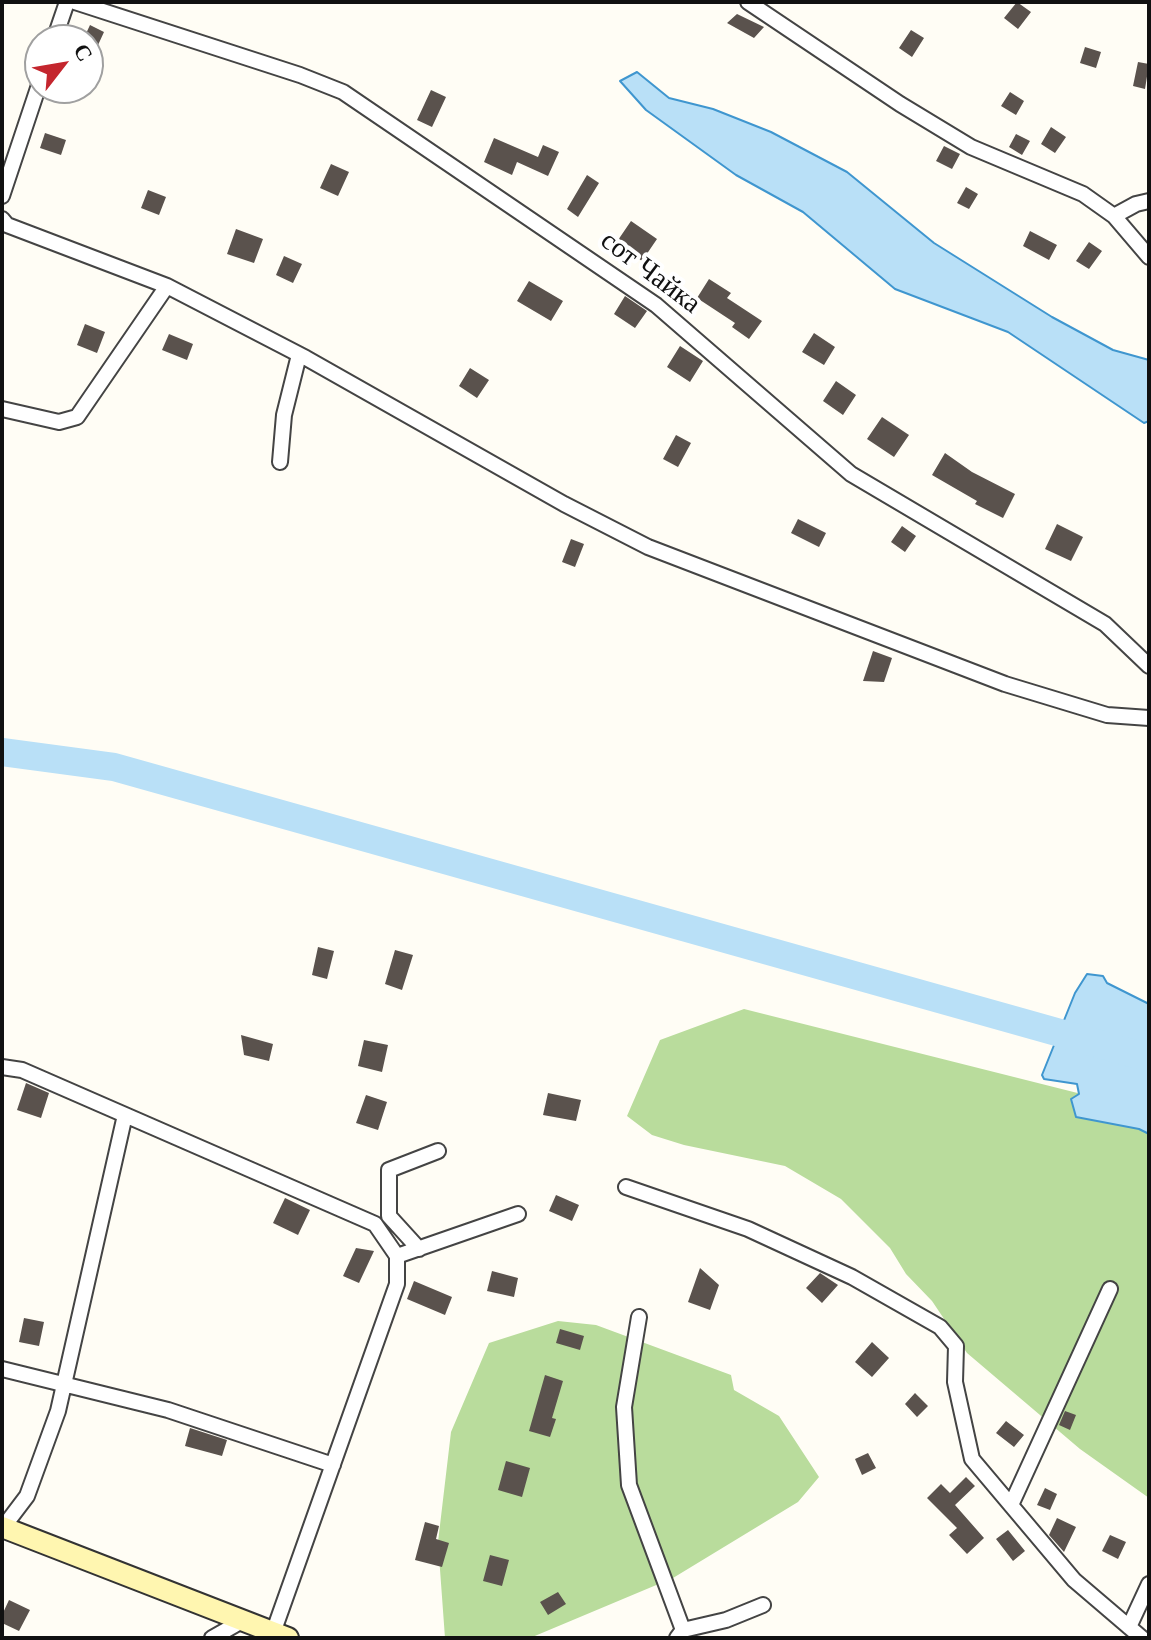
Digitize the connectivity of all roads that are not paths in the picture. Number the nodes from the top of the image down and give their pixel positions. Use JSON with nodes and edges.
{"nodes":[{"id":1,"x":67,"y":2,"type":"edge"},
{"id":2,"x":75,"y":2,"type":"edge"},
{"id":3,"x":748,"y":2,"type":"edge"},
{"id":4,"x":59,"y":24,"type":"edge"},
{"id":5,"x":33,"y":104,"type":"edge"},
{"id":6,"x":2,"y":196,"type":"edge"},
{"id":7,"x":1149,"y":201,"type":"edge"},
{"id":8,"x":1114,"y":216,"type":"junction"},
{"id":9,"x":2,"y":219,"type":"edge"},
{"id":10,"x":1149,"y":257,"type":"edge"},
{"id":11,"x":167,"y":286,"type":"junction"},
{"id":12,"x":299,"y":355,"type":"junction"},
{"id":13,"x":2,"y":409,"type":"edge"},
{"id":14,"x":280,"y":462,"type":"dead end"},
{"id":15,"x":1149,"y":666,"type":"edge"},
{"id":16,"x":1149,"y":718,"type":"edge"},
{"id":17,"x":2,"y":1067,"type":"edge"},
{"id":18,"x":125,"y":1115,"type":"junction"},
{"id":19,"x":438,"y":1151,"type":"dead end"},
{"id":20,"x":626,"y":1187,"type":"dead end"},
{"id":21,"x":518,"y":1214,"type":"dead end"},
{"id":22,"x":419,"y":1249,"type":"junction"},
{"id":23,"x":397,"y":1256,"type":"junction"},
{"id":24,"x":1110,"y":1289,"type":"dead end"},
{"id":25,"x":639,"y":1317,"type":"dead end"},
{"id":26,"x":2,"y":1369,"type":"edge"},
{"id":27,"x":64,"y":1382,"type":"junction"},
{"id":28,"x":333,"y":1465,"type":"junction"},
{"id":29,"x":1011,"y":1505,"type":"junction"},
{"id":30,"x":2,"y":1528,"type":"edge"},
{"id":31,"x":1149,"y":1584,"type":"edge"},
{"id":32,"x":763,"y":1605,"type":"dead end"},
{"id":33,"x":242,"y":1621,"type":"junction"},
{"id":34,"x":1129,"y":1627,"type":"junction"},
{"id":35,"x":680,"y":1634,"type":"edge"},
{"id":36,"x":281,"y":1636,"type":"edge"},
{"id":37,"x":212,"y":1638,"type":"edge"},
{"id":38,"x":1142,"y":1638,"type":"edge"}],
"edges":[{"from":1,"to":4,"type":"street"},
{"from":2,"to":15,"type":"street","name":"сот Чайка"},
{"from":3,"to":8,"type":"street"},
{"from":5,"to":6,"type":"street"},
{"from":7,"to":8,"type":"street"},
{"from":8,"to":10,"type":"street"},
{"from":9,"to":11,"type":"street"},
{"from":11,"to":12,"type":"street"},
{"from":11,"to":13,"type":"street"},
{"from":12,"to":14,"type":"street"},
{"from":12,"to":16,"type":"street"},
{"from":17,"to":18,"type":"street"},
{"from":18,"to":23,"type":"street"},
{"from":18,"to":27,"type":"street"},
{"from":19,"to":22,"type":"street"},
{"from":20,"to":29,"type":"street"},
{"from":21,"to":22,"type":"street"},
{"from":22,"to":23,"type":"street"},
{"from":23,"to":28,"type":"street"},
{"from":24,"to":29,"type":"street"},
{"from":25,"to":35,"type":"street"},
{"from":26,"to":27,"type":"street"},
{"from":27,"to":28,"type":"street"},
{"from":27,"to":30,"type":"street"},
{"from":28,"to":36,"type":"street"},
{"from":29,"to":34,"type":"street"},
{"from":30,"to":33,"type":"main road"},
{"from":31,"to":34,"type":"street"},
{"from":32,"to":35,"type":"street"},
{"from":33,"to":36,"type":"main road"},
{"from":33,"to":37,"type":"street"},
{"from":34,"to":38,"type":"street"}]}
